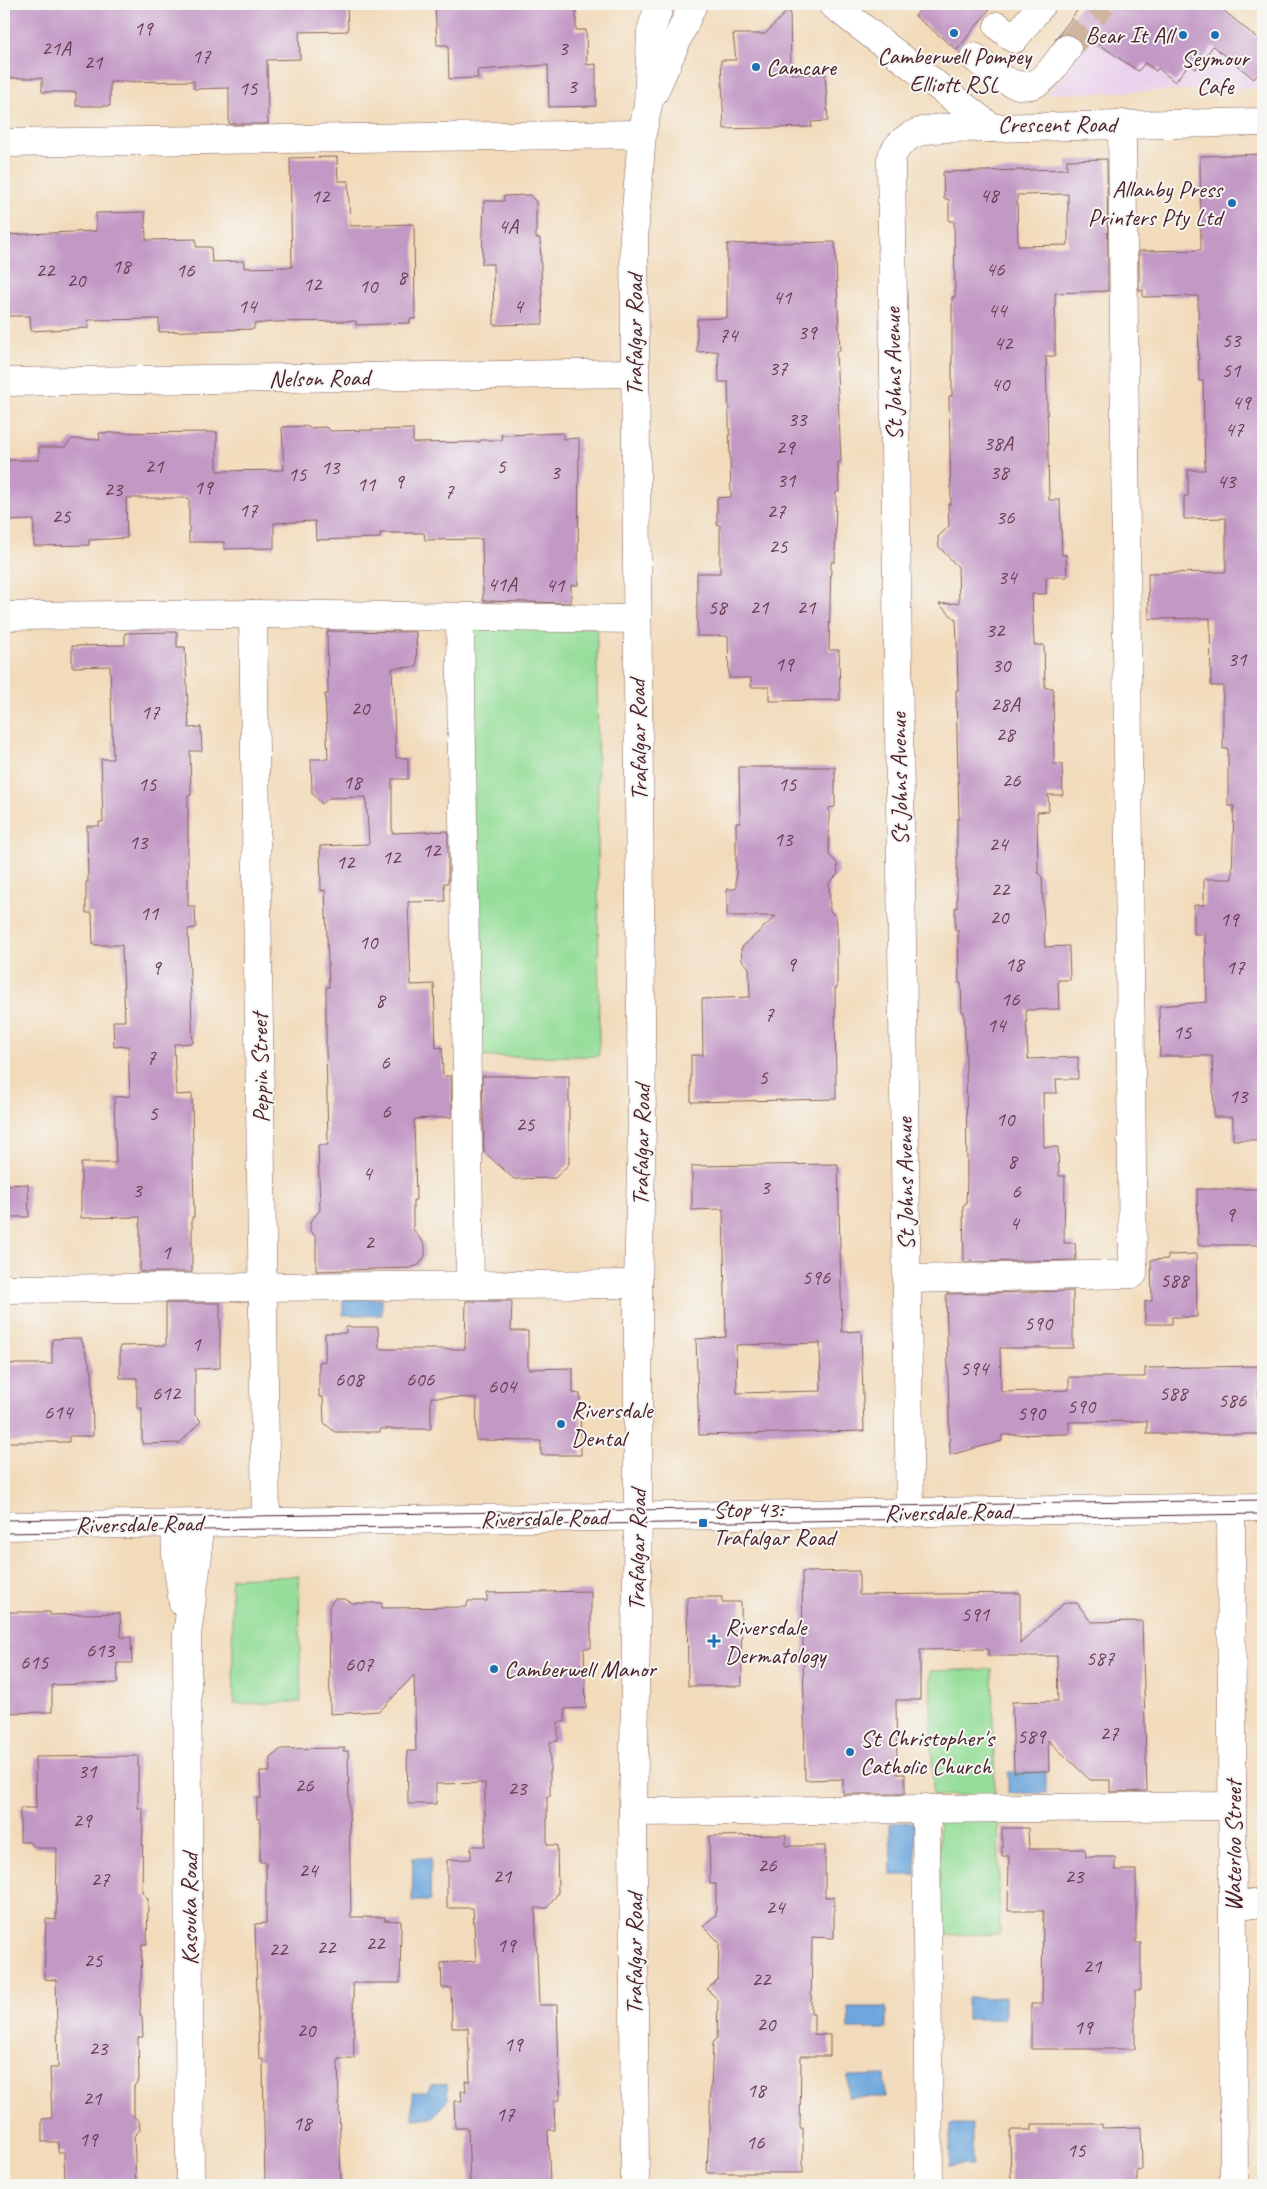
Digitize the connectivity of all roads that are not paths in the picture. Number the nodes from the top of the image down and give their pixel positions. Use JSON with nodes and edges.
{"nodes":[{"id":1,"x":660,"y":4,"type":"edge"},
{"id":2,"x":692,"y":4,"type":"edge"},
{"id":3,"x":832,"y":4,"type":"edge"},
{"id":4,"x":1042,"y":4,"type":"edge"},
{"id":5,"x":998,"y":26,"type":"dead end"},
{"id":6,"x":1067,"y":49,"type":"tunnel mouth"},
{"id":7,"x":974,"y":57,"type":"dead end"},
{"id":8,"x":648,"y":105,"type":"junction"},
{"id":9,"x":1263,"y":122,"type":"edge"},
{"id":10,"x":1122,"y":124,"type":"junction"},
{"id":11,"x":992,"y":128,"type":"junction"},
{"id":12,"x":642,"y":134,"type":"junction"},
{"id":13,"x":4,"y":143,"type":"edge"},
{"id":14,"x":634,"y":373,"type":"junction"},
{"id":15,"x":4,"y":382,"type":"edge"},
{"id":16,"x":253,"y":614,"type":"junction"},
{"id":17,"x":4,"y":616,"type":"edge"},
{"id":18,"x":460,"y":618,"type":"junction"},
{"id":19,"x":636,"y":619,"type":"junction"},
{"id":20,"x":907,"y":1278,"type":"junction"},
{"id":21,"x":470,"y":1284,"type":"junction"},
{"id":22,"x":638,"y":1284,"type":"junction"},
{"id":23,"x":264,"y":1287,"type":"junction"},
{"id":24,"x":4,"y":1289,"type":"edge"},
{"id":25,"x":1263,"y":1507,"type":"edge"},
{"id":26,"x":1231,"y":1508,"type":"junction"},
{"id":27,"x":910,"y":1513,"type":"junction"},
{"id":28,"x":638,"y":1517,"type":"junction"},
{"id":29,"x":266,"y":1522,"type":"junction"},
{"id":30,"x":187,"y":1523,"type":"junction"},
{"id":31,"x":4,"y":1526,"type":"edge"},
{"id":32,"x":1232,"y":1806,"type":"junction"},
{"id":33,"x":926,"y":1808,"type":"junction"},
{"id":34,"x":633,"y":1812,"type":"junction"},
{"id":35,"x":1233,"y":1904,"type":"junction"},
{"id":36,"x":1263,"y":1904,"type":"edge"},
{"id":37,"x":190,"y":2185,"type":"edge"},
{"id":38,"x":634,"y":2185,"type":"edge"},
{"id":39,"x":930,"y":2185,"type":"edge"},
{"id":40,"x":1234,"y":2185,"type":"edge"}],
"edges":[{"from":1,"to":8,"type":"street","name":"Trafalgar Road"},
{"from":2,"to":8,"type":"street","name":"Trafalgar Road"},
{"from":3,"to":11,"type":"street","name":"Crescent Road"},
{"from":4,"to":5,"type":"street"},
{"from":6,"to":7,"type":"street"},
{"from":8,"to":12,"type":"street","name":"Trafalgar Road"},
{"from":9,"to":10,"type":"street","name":"Crescent Road"},
{"from":10,"to":11,"type":"street","name":"Crescent Road"},
{"from":10,"to":20,"type":"street"},
{"from":11,"to":20,"type":"street","name":"St Johns Avenue"},
{"from":12,"to":13,"type":"street"},
{"from":12,"to":14,"type":"street","name":"Trafalgar Road"},
{"from":14,"to":15,"type":"street","name":"Nelson Road"},
{"from":14,"to":19,"type":"street","name":"Trafalgar Road"},
{"from":16,"to":17,"type":"street"},
{"from":16,"to":18,"type":"street"},
{"from":16,"to":23,"type":"street","name":"Peppin Street"},
{"from":18,"to":19,"type":"street"},
{"from":18,"to":21,"type":"street"},
{"from":19,"to":22,"type":"street","name":"Trafalgar Road"},
{"from":20,"to":27,"type":"street","name":"St Johns Avenue"},
{"from":21,"to":22,"type":"street"},
{"from":21,"to":23,"type":"street"},
{"from":22,"to":28,"type":"street","name":"Trafalgar Road"},
{"from":23,"to":24,"type":"street"},
{"from":23,"to":29,"type":"street","name":"Peppin Street"},
{"from":25,"to":26,"type":"street","name":"Riversdale Road"},
{"from":26,"to":27,"type":"street","name":"Riversdale Road"},
{"from":26,"to":32,"type":"street","name":"Waterloo Street"},
{"from":27,"to":28,"type":"street","name":"Riversdale Road"},
{"from":28,"to":29,"type":"street","name":"Riversdale Road"},
{"from":28,"to":34,"type":"street","name":"Trafalgar Road"},
{"from":29,"to":30,"type":"street","name":"Riversdale Road"},
{"from":30,"to":31,"type":"street","name":"Riversdale Road"},
{"from":30,"to":37,"type":"street","name":"Kasouka Road"},
{"from":32,"to":33,"type":"street"},
{"from":32,"to":35,"type":"street","name":"Waterloo Street"},
{"from":33,"to":34,"type":"street"},
{"from":33,"to":39,"type":"street"},
{"from":34,"to":38,"type":"street","name":"Trafalgar Road"},
{"from":35,"to":36,"type":"street"},
{"from":35,"to":40,"type":"street","name":"Waterloo Street"}]}
